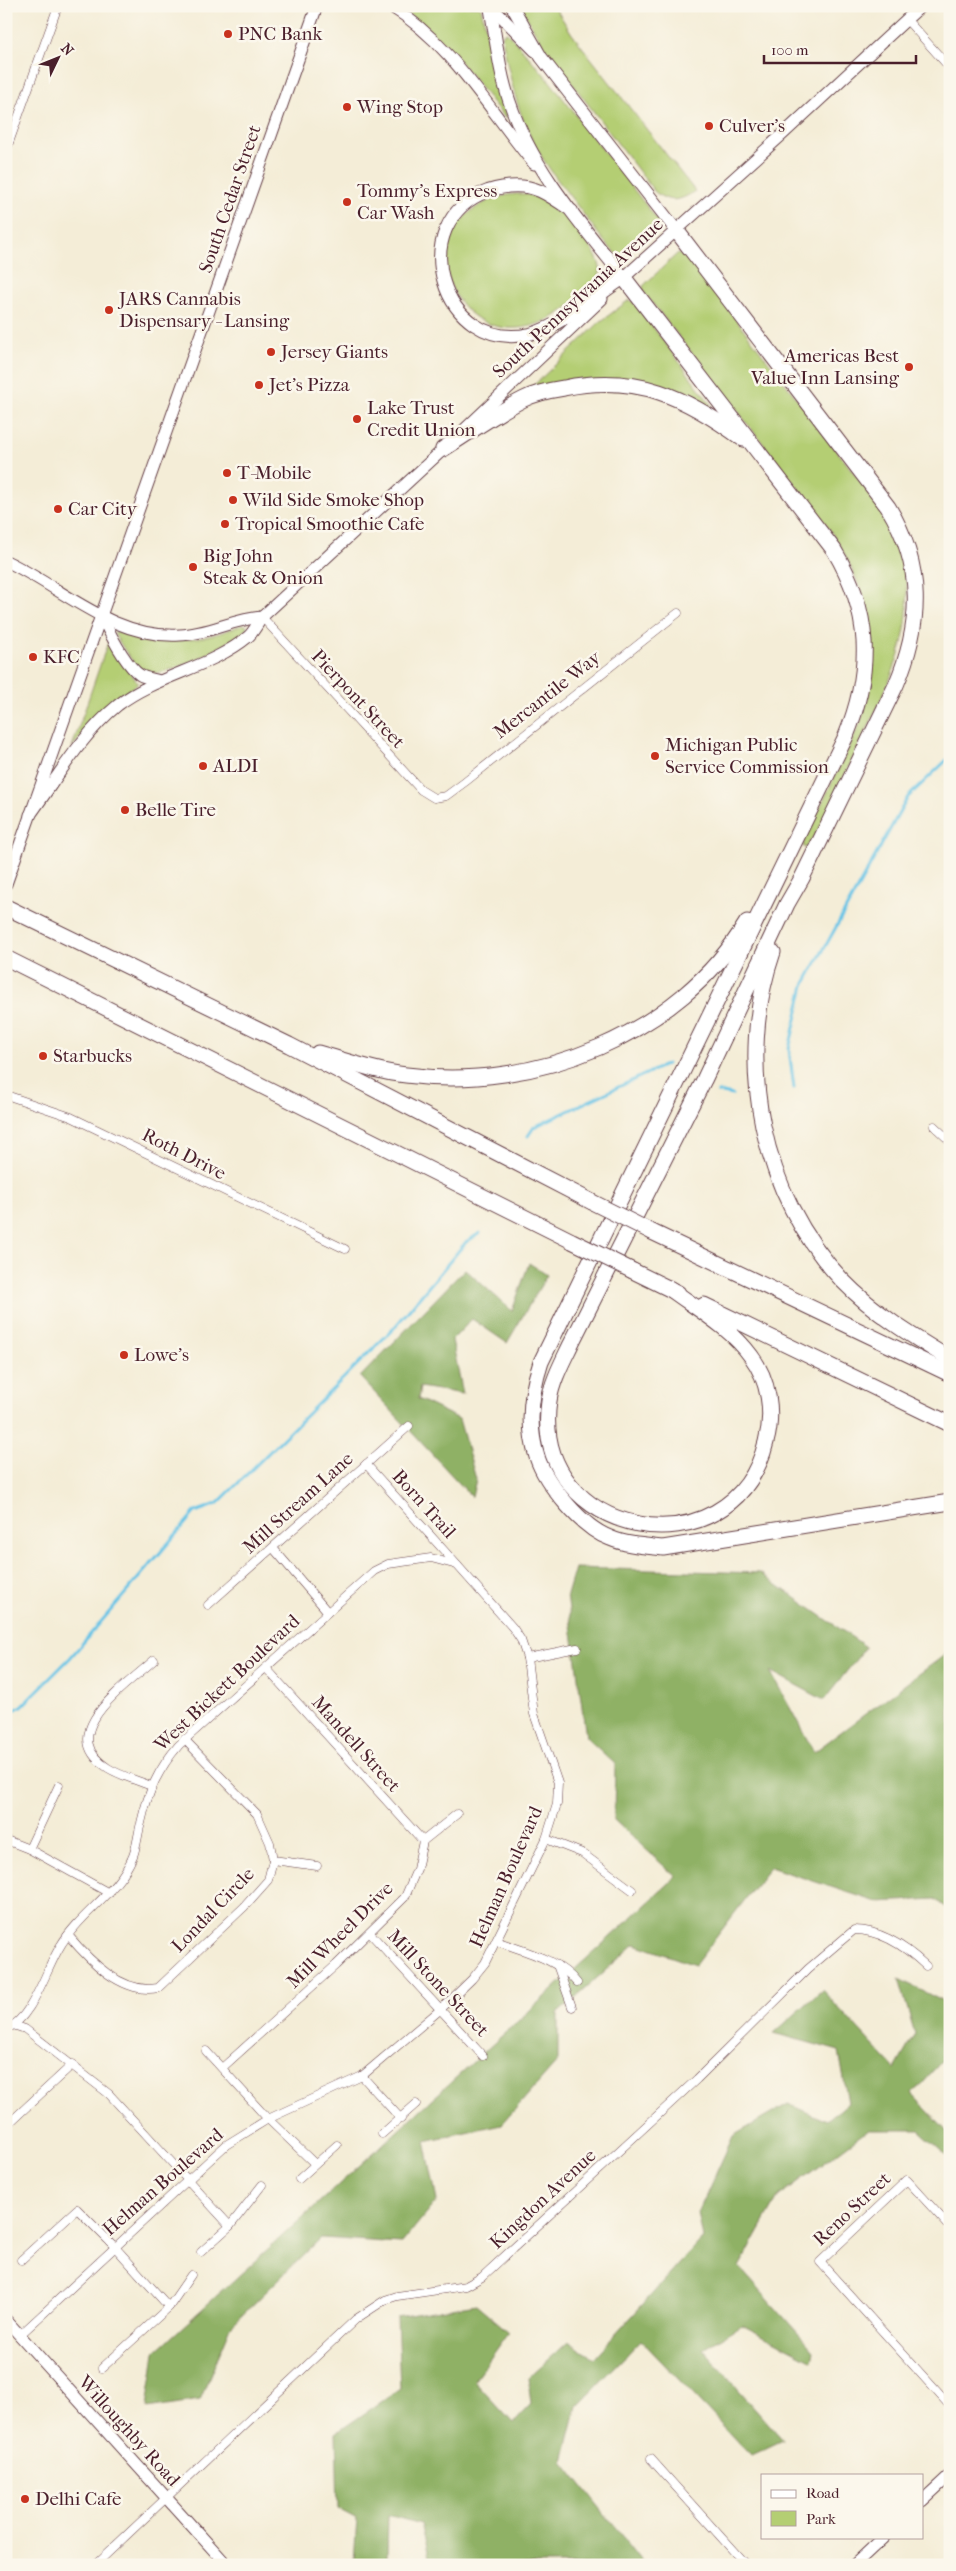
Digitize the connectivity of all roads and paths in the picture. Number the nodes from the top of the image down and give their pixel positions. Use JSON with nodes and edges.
{"nodes":[{"id":1,"x":58,"y":6,"type":"edge"},
{"id":2,"x":317,"y":6,"type":"edge"},
{"id":3,"x":390,"y":6,"type":"edge"},
{"id":4,"x":490,"y":6,"type":"edge"},
{"id":5,"x":512,"y":6,"type":"edge"},
{"id":6,"x":920,"y":6,"type":"edge"},
{"id":7,"x":906,"y":19,"type":"junction"},
{"id":8,"x":541,"y":58,"type":"junction"},
{"id":9,"x":950,"y":68,"type":"edge"},
{"id":10,"x":6,"y":151,"type":"edge"},
{"id":11,"x":554,"y":187,"type":"junction"},
{"id":12,"x":572,"y":211,"type":"junction"},
{"id":13,"x":676,"y":230,"type":"junction"},
{"id":14,"x":624,"y":278,"type":"junction"},
{"id":15,"x":443,"y":449,"type":"junction"},
{"id":16,"x":758,"y":450,"type":"junction"},
{"id":17,"x":6,"y":561,"type":"edge"},
{"id":18,"x":678,"y":613,"type":"dead end"},
{"id":19,"x":101,"y":615,"type":"junction"},
{"id":20,"x":262,"y":617,"type":"junction"},
{"id":21,"x":159,"y":681,"type":"junction"},
{"id":22,"x":434,"y":798,"type":"joint"},
{"id":23,"x":30,"y":815,"type":"junction"},
{"id":24,"x":790,"y":850,"type":"junction"},
{"id":25,"x":802,"y":878,"type":"junction"},
{"id":26,"x":6,"y":884,"type":"edge"},
{"id":27,"x":6,"y":906,"type":"edge"},
{"id":28,"x":6,"y":958,"type":"edge"},
{"id":29,"x":289,"y":1045,"type":"junction"},
{"id":30,"x":6,"y":1095,"type":"edge"},
{"id":31,"x":934,"y":1126,"type":"dead end"},
{"id":32,"x":950,"y":1141,"type":"edge"},
{"id":33,"x":345,"y":1248,"type":"dead end"},
{"id":34,"x":670,"y":1288,"type":"junction"},
{"id":35,"x":950,"y":1358,"type":"edge"},
{"id":36,"x":950,"y":1374,"type":"edge"},
{"id":37,"x":950,"y":1424,"type":"edge"},
{"id":38,"x":409,"y":1426,"type":"dead end"},
{"id":39,"x":366,"y":1464,"type":"junction"},
{"id":40,"x":950,"y":1502,"type":"edge"},
{"id":41,"x":273,"y":1548,"type":"junction"},
{"id":42,"x":457,"y":1565,"type":"junction"},
{"id":43,"x":208,"y":1605,"type":"dead end"},
{"id":44,"x":327,"y":1611,"type":"junction"},
{"id":45,"x":576,"y":1648,"type":"dead end"},
{"id":46,"x":527,"y":1658,"type":"junction"},
{"id":47,"x":154,"y":1660,"type":"dead end"},
{"id":48,"x":266,"y":1668,"type":"junction"},
{"id":49,"x":184,"y":1739,"type":"junction"},
{"id":50,"x":59,"y":1785,"type":"dead end"},
{"id":51,"x":151,"y":1786,"type":"junction"},
{"id":52,"x":458,"y":1814,"type":"dead end"},
{"id":53,"x":546,"y":1839,"type":"junction"},
{"id":54,"x":6,"y":1840,"type":"edge"},
{"id":55,"x":422,"y":1841,"type":"junction"},
{"id":56,"x":29,"y":1849,"type":"junction"},
{"id":57,"x":273,"y":1860,"type":"junction"},
{"id":58,"x":317,"y":1866,"type":"dead end"},
{"id":59,"x":632,"y":1890,"type":"dead end"},
{"id":60,"x":109,"y":1893,"type":"junction"},
{"id":61,"x":370,"y":1933,"type":"junction"},
{"id":62,"x":68,"y":1935,"type":"junction"},
{"id":63,"x":496,"y":1940,"type":"junction"},
{"id":64,"x":557,"y":1965,"type":"junction"},
{"id":65,"x":926,"y":1966,"type":"dead end"},
{"id":66,"x":577,"y":1983,"type":"dead end"},
{"id":67,"x":572,"y":2006,"type":"dead end"},
{"id":68,"x":440,"y":2010,"type":"junction"},
{"id":69,"x":16,"y":2026,"type":"junction"},
{"id":70,"x":6,"y":2030,"type":"edge"},
{"id":71,"x":206,"y":2051,"type":"dead end"},
{"id":72,"x":483,"y":2056,"type":"dead end"},
{"id":73,"x":73,"y":2064,"type":"junction"},
{"id":74,"x":222,"y":2068,"type":"junction"},
{"id":75,"x":362,"y":2076,"type":"junction"},
{"id":76,"x":416,"y":2104,"type":"dead end"},
{"id":77,"x":268,"y":2119,"type":"junction"},
{"id":78,"x":400,"y":2119,"type":"junction"},
{"id":79,"x":6,"y":2126,"type":"edge"},
{"id":80,"x":382,"y":2134,"type":"dead end"},
{"id":81,"x":337,"y":2145,"type":"dead end"},
{"id":82,"x":315,"y":2164,"type":"junction"},
{"id":83,"x":299,"y":2179,"type":"dead end"},
{"id":84,"x":188,"y":2180,"type":"junction"},
{"id":85,"x":262,"y":2185,"type":"dead end"},
{"id":86,"x":230,"y":2226,"type":"junction"},
{"id":87,"x":950,"y":2227,"type":"edge"},
{"id":88,"x":114,"y":2246,"type":"junction"},
{"id":89,"x":201,"y":2252,"type":"dead end"},
{"id":90,"x":20,"y":2260,"type":"dead end"},
{"id":91,"x":191,"y":2275,"type":"dead end"},
{"id":92,"x":169,"y":2307,"type":"junction"},
{"id":93,"x":6,"y":2320,"type":"edge"},
{"id":94,"x":20,"y":2335,"type":"junction"},
{"id":95,"x":102,"y":2368,"type":"dead end"},
{"id":96,"x":950,"y":2406,"type":"edge"},
{"id":97,"x":651,"y":2459,"type":"dead end"},
{"id":98,"x":950,"y":2475,"type":"edge"},
{"id":99,"x":166,"y":2498,"type":"junction"},
{"id":100,"x":924,"y":2499,"type":"edge"},
{"id":101,"x":883,"y":2538,"type":"edge"},
{"id":102,"x":96,"y":2565,"type":"edge"},
{"id":103,"x":227,"y":2565,"type":"edge"},
{"id":104,"x":746,"y":2565,"type":"edge"},
{"id":105,"x":854,"y":2565,"type":"edge"}],
"edges":[{"from":1,"to":10,"type":"street"},
{"from":2,"to":19,"type":"main road","name":"South Cedar Street"},
{"from":3,"to":11,"type":"main road"},
{"from":4,"to":8,"type":"main road"},
{"from":4,"to":11,"type":"main road"},
{"from":5,"to":8,"type":"main road"},
{"from":6,"to":7,"type":"main road","name":"South Pennsylvania Avenue"},
{"from":7,"to":9,"type":"street"},
{"from":7,"to":13,"type":"main road","name":"South Pennsylvania Avenue"},
{"from":8,"to":13,"type":"main road"},
{"from":11,"to":12,"type":"main road"},
{"from":12,"to":14,"type":"main road"},
{"from":12,"to":14,"type":"main road"},
{"from":13,"to":14,"type":"main road","name":"South Pennsylvania Avenue"},
{"from":13,"to":25,"type":"highway"},
{"from":14,"to":15,"type":"main road","name":"South Pennsylvania Avenue"},
{"from":14,"to":16,"type":"highway"},
{"from":15,"to":16,"type":"highway"},
{"from":15,"to":20,"type":"main road","name":"South Pennsylvania Avenue"},
{"from":16,"to":24,"type":"highway"},
{"from":17,"to":19,"type":"main road"},
{"from":18,"to":22,"type":"street","name":"Mercantile Way"},
{"from":19,"to":20,"type":"main road"},
{"from":19,"to":21,"type":"main road"},
{"from":19,"to":23,"type":"main road","name":"South Cedar Street"},
{"from":20,"to":21,"type":"main road","name":"South Pennsylvania Avenue"},
{"from":20,"to":22,"type":"street","name":"Pierpont Street"},
{"from":21,"to":23,"type":"main road","name":"South Pennsylvania Avenue"},
{"from":23,"to":26,"type":"main road","name":"South Cedar Street"},
{"from":24,"to":29,"type":"highway"},
{"from":24,"to":40,"type":"highway"},
{"from":25,"to":34,"type":"highway"},
{"from":25,"to":35,"type":"highway"},
{"from":27,"to":29,"type":"highway"},
{"from":28,"to":34,"type":"highway","bridge":true},
{"from":29,"to":36,"type":"highway","bridge":true},
{"from":30,"to":33,"type":"street","name":"Roth Drive"},
{"from":31,"to":32,"type":"street"},
{"from":34,"to":37,"type":"highway"},
{"from":38,"to":39,"type":"street","name":"Mill Stream Lane"},
{"from":39,"to":41,"type":"street","name":"Mill Stream Lane"},
{"from":39,"to":42,"type":"street","name":"Born Trail"},
{"from":41,"to":43,"type":"street","name":"Mill Stream Lane"},
{"from":41,"to":44,"type":"street"},
{"from":42,"to":44,"type":"street","name":"West Bickett Boulevard"},
{"from":42,"to":46,"type":"street"},
{"from":44,"to":48,"type":"street","name":"West Bickett Boulevard"},
{"from":45,"to":46,"type":"street"},
{"from":46,"to":53,"type":"street","name":"Helman Boulevard"},
{"from":47,"to":51,"type":"street"},
{"from":48,"to":49,"type":"street","name":"West Bickett Boulevard"},
{"from":48,"to":55,"type":"street","name":"Mandell Street"},
{"from":49,"to":51,"type":"street","name":"West Bickett Boulevard"},
{"from":49,"to":57,"type":"street","name":"Londal Circle"},
{"from":50,"to":56,"type":"street"},
{"from":51,"to":60,"type":"street","name":"West Bickett Boulevard"},
{"from":52,"to":55,"type":"street"},
{"from":53,"to":59,"type":"street"},
{"from":53,"to":63,"type":"street","name":"Helman Boulevard"},
{"from":54,"to":56,"type":"street"},
{"from":55,"to":61,"type":"street","name":"Mill Wheel Drive"},
{"from":56,"to":60,"type":"street"},
{"from":57,"to":58,"type":"street"},
{"from":57,"to":62,"type":"street","name":"Londal Circle"},
{"from":60,"to":62,"type":"street","name":"West Bickett Boulevard"},
{"from":61,"to":68,"type":"street","name":"Mill Stone Street"},
{"from":61,"to":74,"type":"street","name":"Mill Wheel Drive"},
{"from":62,"to":69,"type":"street","name":"West Bickett Boulevard"},
{"from":63,"to":64,"type":"street"},
{"from":63,"to":68,"type":"street","name":"Helman Boulevard"},
{"from":64,"to":66,"type":"street"},
{"from":64,"to":67,"type":"street"},
{"from":65,"to":99,"type":"street","name":"Kingdon Avenue"},
{"from":68,"to":72,"type":"street","name":"Mill Stone Street"},
{"from":68,"to":75,"type":"street","name":"Helman Boulevard"},
{"from":69,"to":70,"type":"street"},
{"from":69,"to":73,"type":"street"},
{"from":71,"to":74,"type":"street"},
{"from":73,"to":79,"type":"street"},
{"from":73,"to":84,"type":"street"},
{"from":74,"to":77,"type":"street"},
{"from":75,"to":77,"type":"street","name":"Helman Boulevard"},
{"from":75,"to":78,"type":"street"},
{"from":76,"to":78,"type":"street"},
{"from":77,"to":82,"type":"street"},
{"from":77,"to":84,"type":"street","name":"Helman Boulevard"},
{"from":78,"to":80,"type":"street"},
{"from":81,"to":82,"type":"street"},
{"from":82,"to":83,"type":"street"},
{"from":84,"to":86,"type":"street"},
{"from":84,"to":88,"type":"street","name":"Helman Boulevard"},
{"from":85,"to":86,"type":"street"},
{"from":86,"to":89,"type":"street"},
{"from":87,"to":96,"type":"street","name":"Reno Street"},
{"from":88,"to":90,"type":"street"},
{"from":88,"to":92,"type":"street"},
{"from":88,"to":94,"type":"street","name":"Helman Boulevard"},
{"from":91,"to":92,"type":"street"},
{"from":92,"to":95,"type":"street"},
{"from":93,"to":94,"type":"main road","name":"Willoughby Road"},
{"from":94,"to":99,"type":"main road","name":"Willoughby Road"},
{"from":97,"to":104,"type":"street"},
{"from":98,"to":100,"type":"main road"},
{"from":99,"to":102,"type":"street","name":"Kingdon Avenue"},
{"from":99,"to":103,"type":"main road","name":"Willoughby Road"},
{"from":101,"to":105,"type":"main road"}]}
